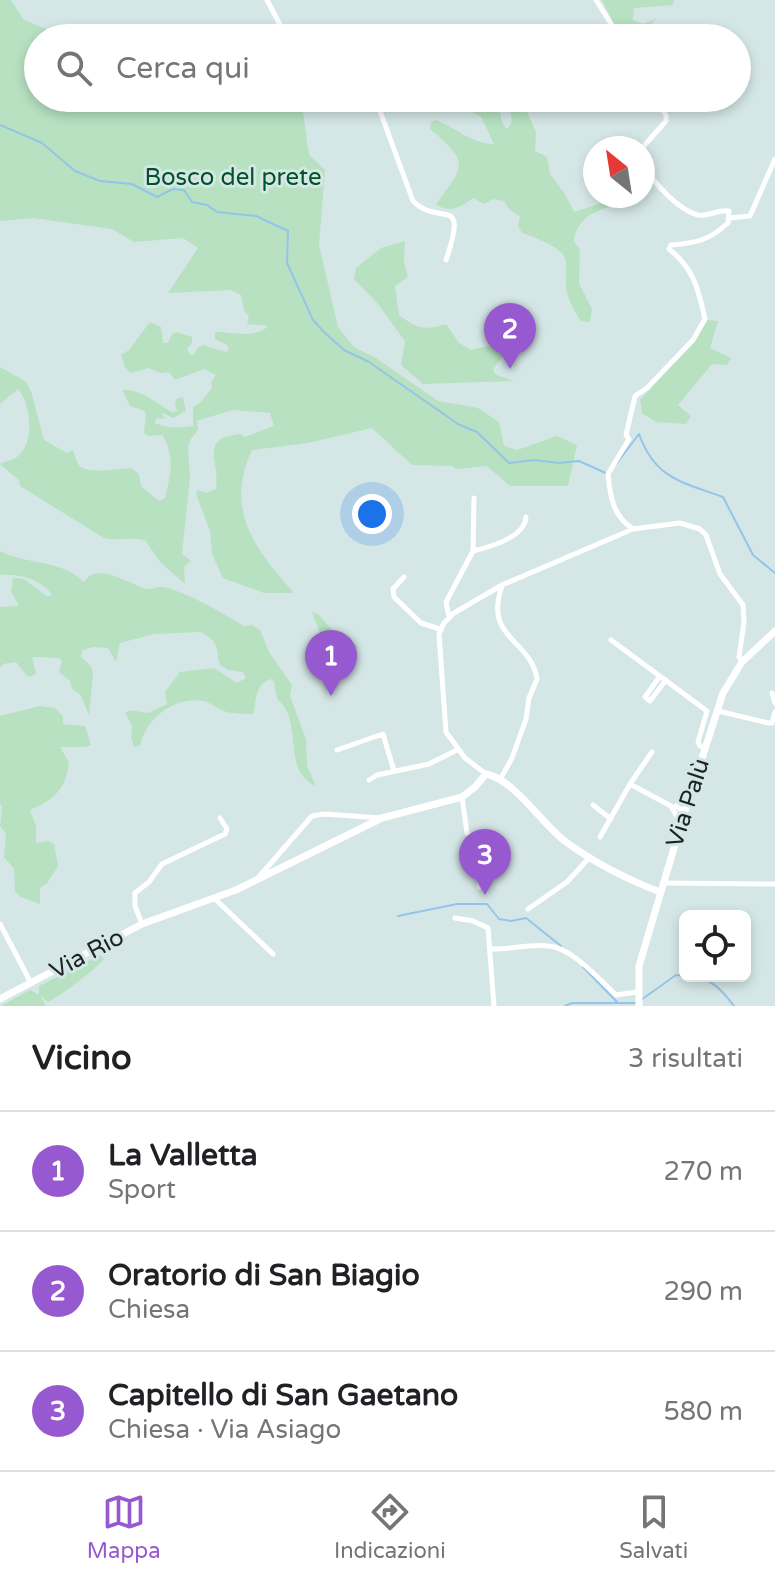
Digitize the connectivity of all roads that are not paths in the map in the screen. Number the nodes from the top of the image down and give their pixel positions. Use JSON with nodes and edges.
{"nodes":[{"id":1,"x":267,"y":0,"type":"edge"},
{"id":2,"x":596,"y":0,"type":"edge"},
{"id":3,"x":280,"y":24,"type":"edge"},
{"id":4,"x":611,"y":24,"type":"edge"},
{"id":5,"x":380,"y":112,"type":"edge"},
{"id":6,"x":664,"y":112,"type":"edge"},
{"id":7,"x":653,"y":136,"type":"edge"},
{"id":8,"x":775,"y":159,"type":"edge"},
{"id":9,"x":655,"y":182,"type":"edge"},
{"id":10,"x":730,"y":218,"type":"junction"},
{"id":11,"x":446,"y":260,"type":"dead end"},
{"id":12,"x":474,"y":498,"type":"dead end"},
{"id":13,"x":526,"y":517,"type":"dead end"},
{"id":14,"x":633,"y":529,"type":"junction"},
{"id":15,"x":473,"y":551,"type":"junction"},
{"id":16,"x":404,"y":577,"type":"dead end"},
{"id":17,"x":502,"y":585,"type":"junction"},
{"id":18,"x":449,"y":617,"type":"junction"},
{"id":19,"x":440,"y":629,"type":"junction"},
{"id":20,"x":775,"y":631,"type":"edge"},
{"id":21,"x":611,"y":640,"type":"dead end"},
{"id":22,"x":742,"y":662,"type":"junction"},
{"id":23,"x":772,"y":693,"type":"dead end"},
{"id":24,"x":775,"y":703,"type":"edge"},
{"id":25,"x":718,"y":711,"type":"junction"},
{"id":26,"x":775,"y":712,"type":"edge"},
{"id":27,"x":707,"y":746,"type":"junction"},
{"id":28,"x":337,"y":750,"type":"dead end"},
{"id":29,"x":457,"y":750,"type":"junction"},
{"id":30,"x":652,"y":752,"type":"dead end"},
{"id":31,"x":394,"y":771,"type":"junction"},
{"id":32,"x":486,"y":774,"type":"junction"},
{"id":33,"x":501,"y":778,"type":"junction"},
{"id":34,"x":369,"y":780,"type":"dead end"},
{"id":35,"x":630,"y":784,"type":"junction"},
{"id":36,"x":462,"y":797,"type":"junction"},
{"id":37,"x":688,"y":801,"type":"junction"},
{"id":38,"x":593,"y":805,"type":"dead end"},
{"id":39,"x":674,"y":807,"type":"junction"},
{"id":40,"x":684,"y":812,"type":"junction"},
{"id":41,"x":220,"y":818,"type":"dead end"},
{"id":42,"x":382,"y":818,"type":"junction"},
{"id":43,"x":611,"y":819,"type":"junction"},
{"id":44,"x":681,"y":824,"type":"junction"},
{"id":45,"x":600,"y":837,"type":"dead end"},
{"id":46,"x":589,"y":858,"type":"junction"},
{"id":47,"x":257,"y":880,"type":"junction"},
{"id":48,"x":663,"y":882,"type":"junction"},
{"id":49,"x":775,"y":884,"type":"edge"},
{"id":50,"x":479,"y":887,"type":"dead end"},
{"id":51,"x":660,"y":892,"type":"junction"},
{"id":52,"x":215,"y":899,"type":"junction"},
{"id":53,"x":528,"y":909,"type":"dead end"},
{"id":54,"x":455,"y":918,"type":"dead end"},
{"id":55,"x":0,"y":924,"type":"edge"},
{"id":56,"x":142,"y":924,"type":"junction"},
{"id":57,"x":491,"y":949,"type":"junction"},
{"id":58,"x":273,"y":954,"type":"dead end"},
{"id":59,"x":32,"y":983,"type":"junction"},
{"id":60,"x":637,"y":994,"type":"junction"},
{"id":61,"x":0,"y":999,"type":"edge"},
{"id":62,"x":494,"y":1006,"type":"edge"},
{"id":63,"x":639,"y":1006,"type":"edge"}],
"edges":[{"from":1,"to":3,"type":"street"},
{"from":2,"to":4,"type":"street"},
{"from":5,"to":11,"type":"street"},
{"from":6,"to":7,"type":"street"},
{"from":8,"to":10,"type":"street"},
{"from":9,"to":10,"type":"street"},
{"from":10,"to":14,"type":"street"},
{"from":12,"to":15,"type":"street"},
{"from":13,"to":15,"type":"street"},
{"from":14,"to":17,"type":"street"},
{"from":14,"to":22,"type":"street"},
{"from":15,"to":18,"type":"street"},
{"from":16,"to":19,"type":"street"},
{"from":17,"to":18,"type":"street"},
{"from":17,"to":33,"type":"street"},
{"from":18,"to":19,"type":"street"},
{"from":19,"to":29,"type":"street"},
{"from":20,"to":22,"type":"street","name":"Via Palù"},
{"from":21,"to":27,"type":"street"},
{"from":22,"to":25,"type":"street","name":"Via Palù"},
{"from":23,"to":24,"type":"street"},
{"from":25,"to":26,"type":"street"},
{"from":25,"to":27,"type":"street","name":"Via Palù"},
{"from":27,"to":37,"type":"street","name":"Via Palù"},
{"from":28,"to":31,"type":"street"},
{"from":29,"to":31,"type":"street"},
{"from":29,"to":32,"type":"street"},
{"from":30,"to":35,"type":"street"},
{"from":31,"to":34,"type":"street"},
{"from":32,"to":33,"type":"street"},
{"from":32,"to":36,"type":"street"},
{"from":33,"to":46,"type":"street"},
{"from":35,"to":39,"type":"street"},
{"from":35,"to":43,"type":"street"},
{"from":36,"to":42,"type":"street","name":"Via Rio"},
{"from":36,"to":50,"type":"street"},
{"from":37,"to":39,"type":"street"},
{"from":37,"to":40,"type":"street","name":"Via Palù"},
{"from":38,"to":43,"type":"street"},
{"from":39,"to":40,"type":"street"},
{"from":39,"to":44,"type":"street"},
{"from":40,"to":44,"type":"street","name":"Via Palù"},
{"from":41,"to":56,"type":"street","name":"Via Rio"},
{"from":42,"to":47,"type":"street","name":"Via Rio"},
{"from":42,"to":47,"type":"street","name":"Via Rio"},
{"from":43,"to":45,"type":"street"},
{"from":44,"to":48,"type":"street","name":"Via Palù"},
{"from":46,"to":51,"type":"street"},
{"from":46,"to":53,"type":"street"},
{"from":47,"to":52,"type":"street","name":"Via Rio"},
{"from":48,"to":49,"type":"street"},
{"from":48,"to":51,"type":"street","name":"Via Palù"},
{"from":51,"to":60,"type":"street","name":"Via Palù"},
{"from":52,"to":56,"type":"street","name":"Via Rio"},
{"from":52,"to":58,"type":"street"},
{"from":54,"to":57,"type":"street"},
{"from":55,"to":59,"type":"street","name":"Via Rio"},
{"from":56,"to":59,"type":"street","name":"Via Rio"},
{"from":57,"to":60,"type":"street"},
{"from":57,"to":62,"type":"street"},
{"from":59,"to":61,"type":"street","name":"Via Rio"},
{"from":60,"to":63,"type":"street","name":"Via Palù"}]}
